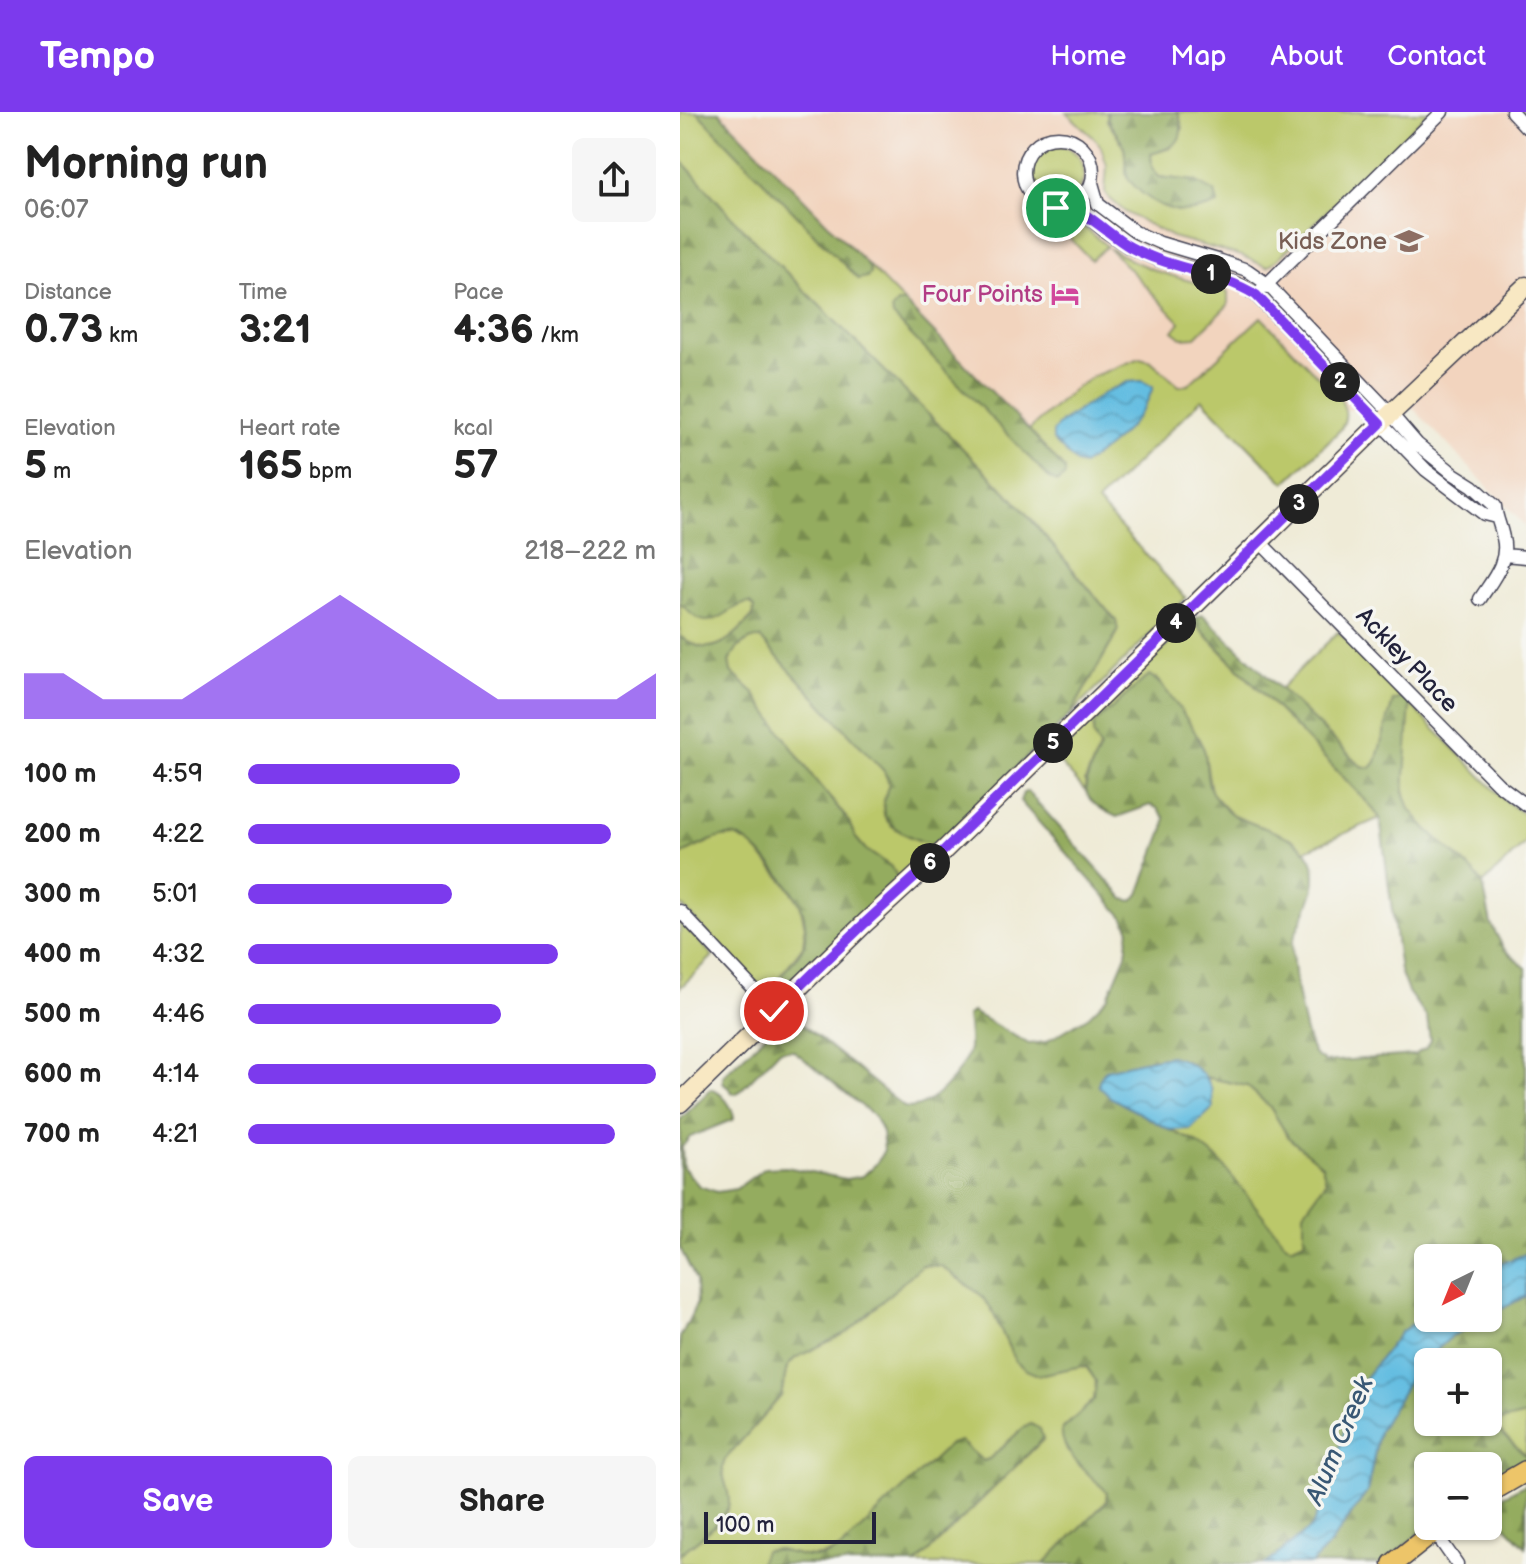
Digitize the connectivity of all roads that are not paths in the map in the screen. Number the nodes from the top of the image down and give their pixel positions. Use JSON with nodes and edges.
{"nodes":[{"id":1,"x":1442,"y":112,"type":"edge"},
{"id":2,"x":1512,"y":112,"type":"edge"},
{"id":3,"x":1526,"y":127,"type":"edge"},
{"id":4,"x":1092,"y":183,"type":"junction"},
{"id":5,"x":1068,"y":207,"type":"junction"},
{"id":6,"x":1267,"y":284,"type":"junction"},
{"id":7,"x":1526,"y":286,"type":"edge"},
{"id":8,"x":1256,"y":295,"type":"junction"},
{"id":9,"x":1386,"y":419,"type":"junction"},
{"id":10,"x":1260,"y":542,"type":"junction"},
{"id":11,"x":1504,"y":555,"type":"junction"},
{"id":12,"x":1526,"y":557,"type":"edge"},
{"id":13,"x":1480,"y":599,"type":"dead end"},
{"id":14,"x":1526,"y":805,"type":"edge"},
{"id":15,"x":680,"y":911,"type":"edge"},
{"id":16,"x":774,"y":1011,"type":"junction"},
{"id":17,"x":680,"y":1103,"type":"edge"},
{"id":18,"x":1526,"y":1471,"type":"edge"},
{"id":19,"x":1502,"y":1485,"type":"edge"},
{"id":20,"x":1423,"y":1540,"type":"edge"},
{"id":21,"x":1443,"y":1540,"type":"edge"},
{"id":22,"x":1393,"y":1564,"type":"edge"},
{"id":23,"x":1457,"y":1564,"type":"edge"}],
"edges":[{"from":1,"to":6,"type":"street"},
{"from":2,"to":3,"type":"street"},
{"from":4,"to":5,"type":"street"},
{"from":4,"to":5,"type":"street"},
{"from":4,"to":6,"type":"street"},
{"from":5,"to":8,"type":"street"},
{"from":6,"to":8,"type":"street"},
{"from":6,"to":9,"type":"street"},
{"from":7,"to":9,"type":"main road"},
{"from":8,"to":9,"type":"street"},
{"from":9,"to":10,"type":"main road"},
{"from":9,"to":11,"type":"street"},
{"from":10,"to":14,"type":"street","name":"Ackley Place"},
{"from":10,"to":16,"type":"main road"},
{"from":11,"to":12,"type":"street"},
{"from":11,"to":13,"type":"street"},
{"from":15,"to":16,"type":"street"},
{"from":16,"to":17,"type":"main road"},
{"from":18,"to":19,"type":"main road"},
{"from":20,"to":22,"type":"main road"},
{"from":21,"to":23,"type":"street"}]}
